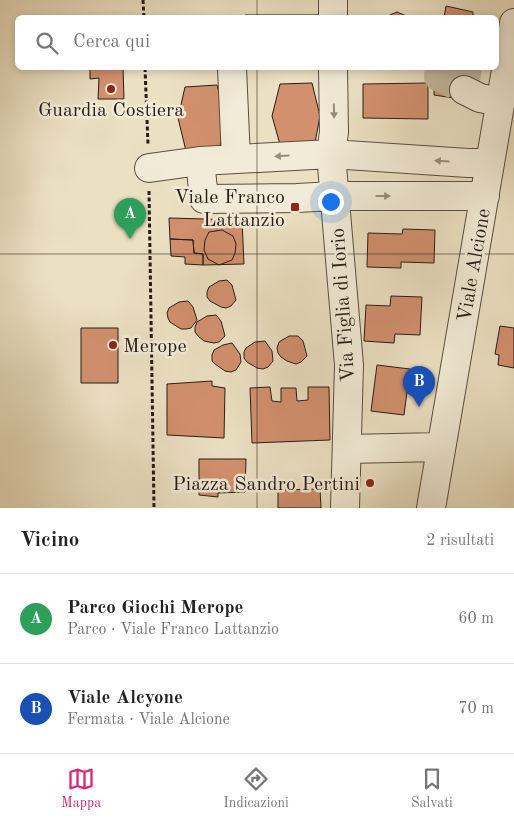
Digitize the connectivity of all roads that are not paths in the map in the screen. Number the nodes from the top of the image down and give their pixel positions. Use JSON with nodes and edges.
{"nodes":[{"id":1,"x":333,"y":0,"type":"edge"},
{"id":2,"x":333,"y":15,"type":"edge"},
{"id":3,"x":499,"y":20,"type":"edge"},
{"id":4,"x":514,"y":23,"type":"edge"},
{"id":5,"x":232,"y":70,"type":"edge"},
{"id":6,"x":333,"y":70,"type":"edge"},
{"id":7,"x":464,"y":90,"type":"dead end"},
{"id":8,"x":501,"y":102,"type":"junction"},
{"id":9,"x":331,"y":154,"type":"junction"},
{"id":10,"x":236,"y":159,"type":"junction"},
{"id":11,"x":200,"y":161,"type":"junction"},
{"id":12,"x":490,"y":163,"type":"junction"},
{"id":13,"x":149,"y":168,"type":"road end"},
{"id":14,"x":334,"y":196,"type":"junction"},
{"id":15,"x":485,"y":196,"type":"junction"},
{"id":16,"x":347,"y":440,"type":"junction"},
{"id":17,"x":441,"y":447,"type":"junction"},
{"id":18,"x":345,"y":508,"type":"edge"},
{"id":19,"x":431,"y":508,"type":"edge"}],
"edges":[{"from":1,"to":2,"type":"street"},
{"from":3,"to":4,"type":"street"},
{"from":4,"to":8,"type":"street","name":"Viale Alcione"},
{"from":5,"to":10,"type":"street"},
{"from":6,"to":9,"type":"street","name":"Via Figlia di Iorio","one_way":true},
{"from":7,"to":8,"type":"street"},
{"from":8,"to":12,"type":"street","name":"Viale Alcione"},
{"from":9,"to":10,"type":"street","one_way":true},
{"from":12,"to":9,"type":"street","one_way":true},
{"from":9,"to":14,"type":"street","name":"Via Figlia di Iorio"},
{"from":10,"to":11,"type":"street"},
{"from":11,"to":13,"type":"street"},
{"from":11,"to":14,"type":"street"},
{"from":12,"to":15,"type":"street","name":"Viale Alcione"},
{"from":14,"to":15,"type":"street","one_way":true},
{"from":14,"to":16,"type":"street","name":"Via Figlia di Iorio"},
{"from":15,"to":17,"type":"street","name":"Viale Alcione"},
{"from":16,"to":17,"type":"street"},
{"from":16,"to":18,"type":"street"},
{"from":17,"to":19,"type":"street","name":"Viale Alcione"}]}
